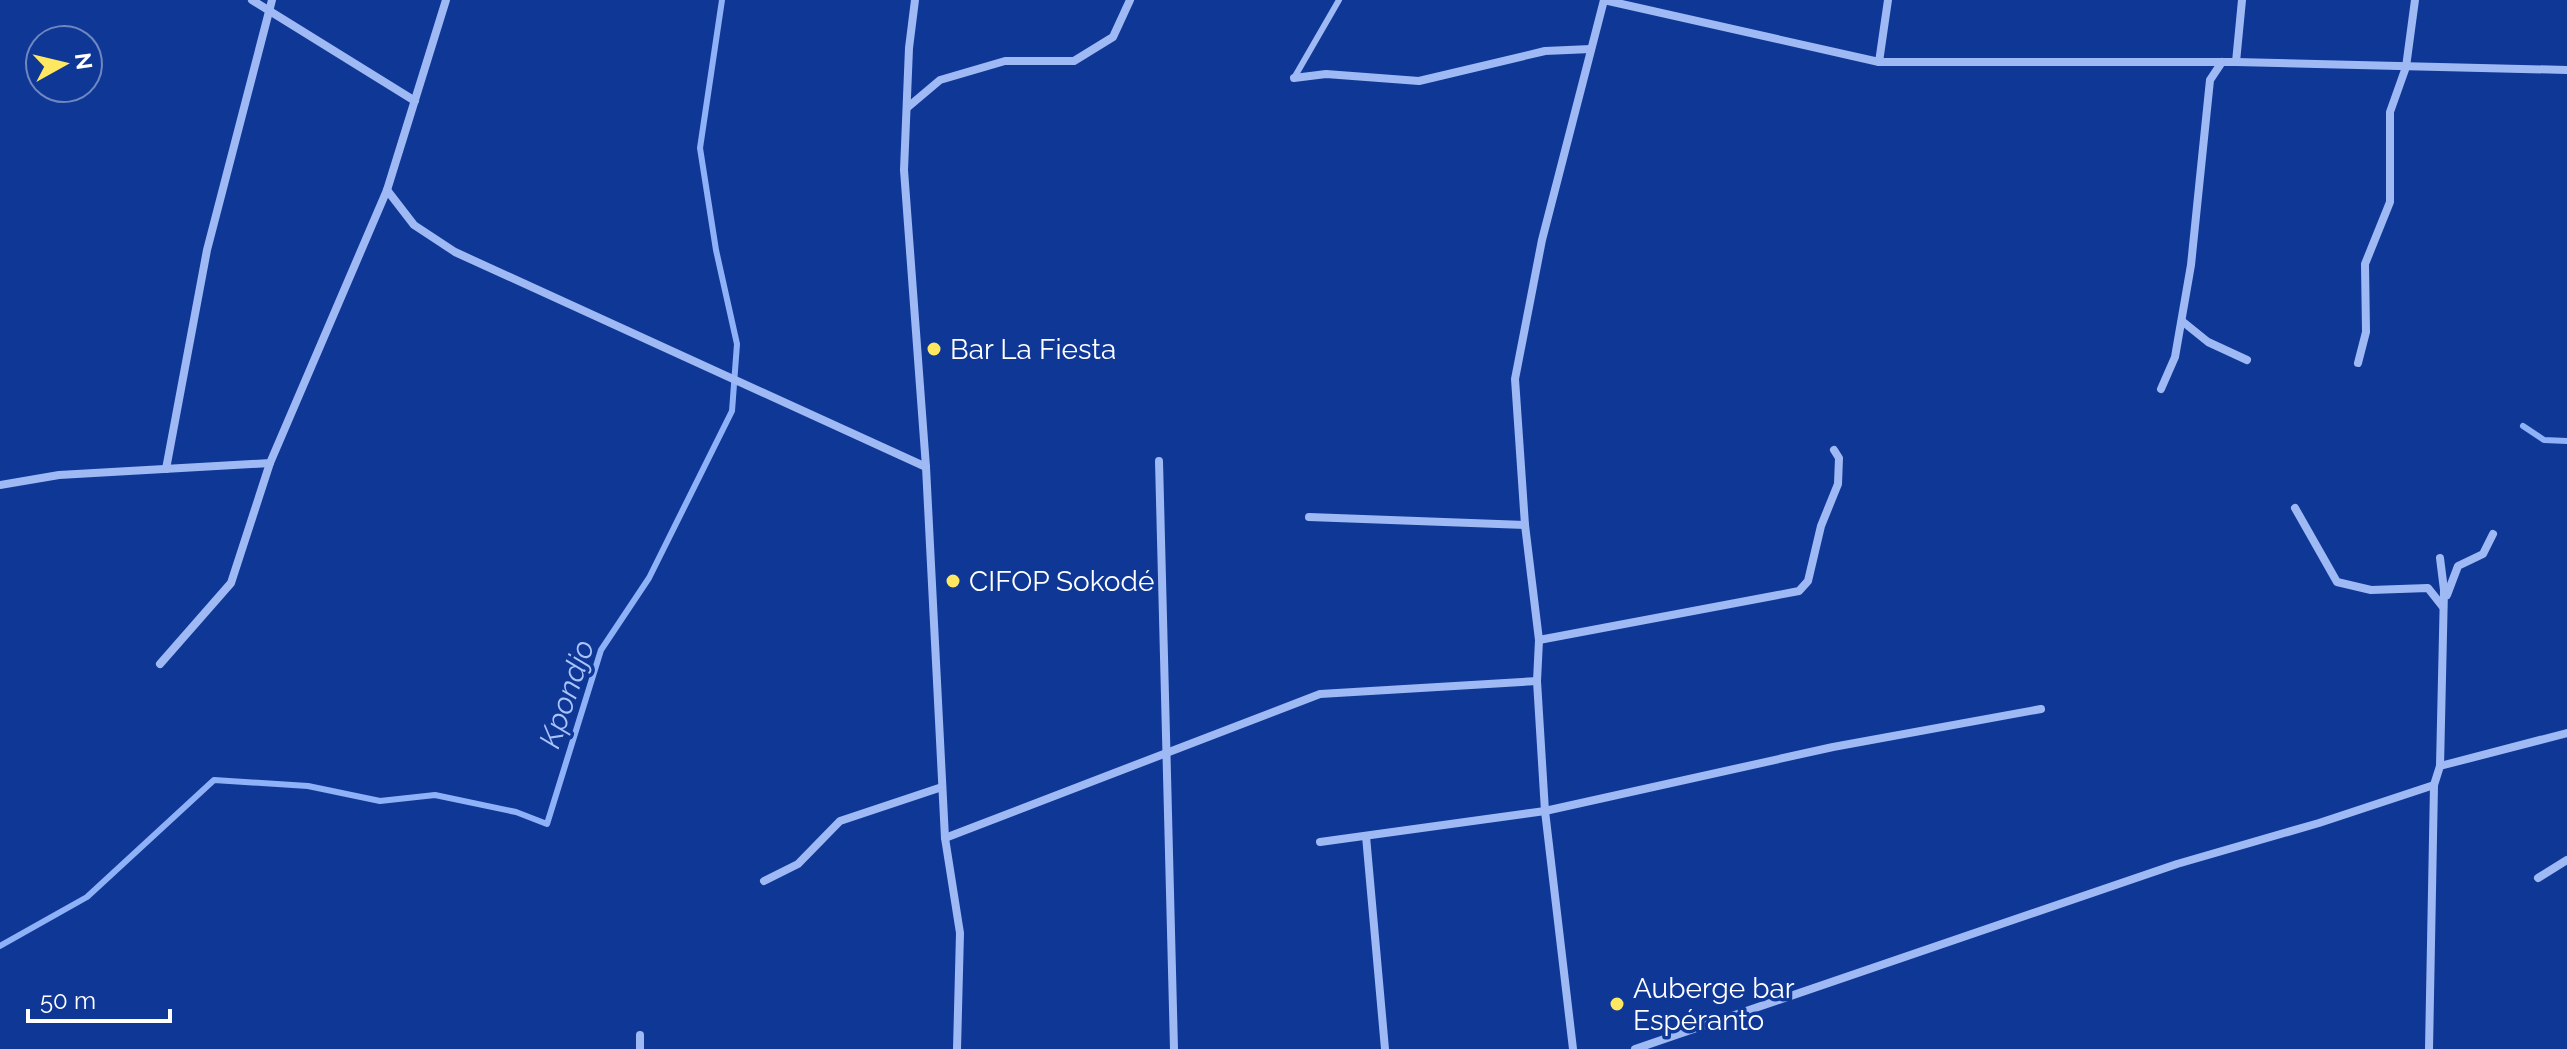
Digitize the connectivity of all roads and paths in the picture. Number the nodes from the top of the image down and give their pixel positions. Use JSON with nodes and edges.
{"nodes":[{"id":1,"x":252,"y":0,"type":"edge"},
{"id":2,"x":272,"y":0,"type":"edge"},
{"id":3,"x":446,"y":0,"type":"edge"},
{"id":4,"x":915,"y":0,"type":"edge"},
{"id":5,"x":1130,"y":0,"type":"edge"},
{"id":6,"x":1339,"y":0,"type":"edge"},
{"id":7,"x":1604,"y":0,"type":"edge"},
{"id":8,"x":1888,"y":0,"type":"edge"},
{"id":9,"x":2242,"y":0,"type":"edge"},
{"id":10,"x":2415,"y":0,"type":"edge"},
{"id":11,"x":270,"y":11,"type":"junction"},
{"id":12,"x":1591,"y":49,"type":"junction"},
{"id":13,"x":1879,"y":62,"type":"junction"},
{"id":14,"x":2222,"y":62,"type":"junction"},
{"id":15,"x":2236,"y":62,"type":"junction"},
{"id":16,"x":2406,"y":67,"type":"junction"},
{"id":17,"x":2567,"y":70,"type":"edge"},
{"id":18,"x":1294,"y":78,"type":"joint"},
{"id":19,"x":415,"y":101,"type":"junction"},
{"id":20,"x":908,"y":107,"type":"junction"},
{"id":21,"x":387,"y":190,"type":"junction"},
{"id":22,"x":2182,"y":321,"type":"junction"},
{"id":23,"x":2247,"y":360,"type":"dead end"},
{"id":24,"x":2358,"y":363,"type":"dead end"},
{"id":25,"x":2161,"y":389,"type":"dead end"},
{"id":26,"x":1834,"y":450,"type":"dead end"},
{"id":27,"x":1159,"y":461,"type":"dead end"},
{"id":28,"x":270,"y":463,"type":"junction"},
{"id":29,"x":926,"y":467,"type":"junction"},
{"id":30,"x":166,"y":469,"type":"junction"},
{"id":31,"x":0,"y":485,"type":"edge"},
{"id":32,"x":2295,"y":508,"type":"dead end"},
{"id":33,"x":1309,"y":517,"type":"dead end"},
{"id":34,"x":1525,"y":525,"type":"junction"},
{"id":35,"x":2493,"y":534,"type":"dead end"},
{"id":36,"x":2440,"y":558,"type":"dead end"},
{"id":37,"x":2443,"y":607,"type":"junction"},
{"id":38,"x":1539,"y":640,"type":"junction"},
{"id":39,"x":160,"y":664,"type":"dead end"},
{"id":40,"x":1537,"y":681,"type":"junction"},
{"id":41,"x":2041,"y":709,"type":"dead end"},
{"id":42,"x":2567,"y":733,"type":"edge"},
{"id":43,"x":1169,"y":749,"type":"junction"},
{"id":44,"x":2440,"y":766,"type":"junction"},
{"id":45,"x":2434,"y":785,"type":"junction"},
{"id":46,"x":942,"y":787,"type":"junction"},
{"id":47,"x":1545,"y":811,"type":"junction"},
{"id":48,"x":1366,"y":836,"type":"junction"},
{"id":49,"x":945,"y":838,"type":"junction"},
{"id":50,"x":1320,"y":842,"type":"dead end"},
{"id":51,"x":2567,"y":860,"type":"edge"},
{"id":52,"x":2538,"y":878,"type":"dead end"},
{"id":53,"x":764,"y":881,"type":"dead end"},
{"id":54,"x":640,"y":1035,"type":"dead end"},
{"id":55,"x":640,"y":1049,"type":"edge"},
{"id":56,"x":957,"y":1049,"type":"edge"},
{"id":57,"x":1174,"y":1049,"type":"edge"},
{"id":58,"x":1385,"y":1049,"type":"edge"},
{"id":59,"x":1573,"y":1049,"type":"edge"},
{"id":60,"x":1635,"y":1049,"type":"edge"},
{"id":61,"x":2429,"y":1049,"type":"edge"}],
"edges":[{"from":1,"to":11,"type":"street"},
{"from":2,"to":11,"type":"street"},
{"from":3,"to":19,"type":"street"},
{"from":4,"to":20,"type":"street"},
{"from":5,"to":20,"type":"street"},
{"from":6,"to":18,"type":"lane"},
{"from":7,"to":12,"type":"street"},
{"from":7,"to":13,"type":"street"},
{"from":8,"to":13,"type":"street"},
{"from":9,"to":15,"type":"street"},
{"from":10,"to":16,"type":"street"},
{"from":11,"to":19,"type":"street"},
{"from":11,"to":30,"type":"street"},
{"from":12,"to":18,"type":"street"},
{"from":12,"to":34,"type":"street"},
{"from":13,"to":14,"type":"street"},
{"from":14,"to":15,"type":"street"},
{"from":14,"to":22,"type":"street"},
{"from":15,"to":16,"type":"street"},
{"from":16,"to":17,"type":"street"},
{"from":16,"to":24,"type":"street"},
{"from":19,"to":21,"type":"street"},
{"from":20,"to":29,"type":"street"},
{"from":21,"to":28,"type":"street"},
{"from":21,"to":29,"type":"street"},
{"from":22,"to":23,"type":"street"},
{"from":22,"to":25,"type":"street"},
{"from":26,"to":38,"type":"street"},
{"from":27,"to":43,"type":"street"},
{"from":28,"to":30,"type":"street"},
{"from":28,"to":39,"type":"street"},
{"from":29,"to":46,"type":"street"},
{"from":30,"to":31,"type":"street"},
{"from":32,"to":37,"type":"street"},
{"from":33,"to":34,"type":"street"},
{"from":34,"to":38,"type":"street"},
{"from":35,"to":37,"type":"street"},
{"from":36,"to":37,"type":"street"},
{"from":37,"to":44,"type":"street"},
{"from":38,"to":40,"type":"street"},
{"from":40,"to":43,"type":"street"},
{"from":40,"to":47,"type":"street"},
{"from":41,"to":47,"type":"street"},
{"from":42,"to":44,"type":"street"},
{"from":43,"to":49,"type":"street"},
{"from":43,"to":57,"type":"street"},
{"from":44,"to":45,"type":"street"},
{"from":45,"to":60,"type":"street"},
{"from":45,"to":61,"type":"street"},
{"from":46,"to":49,"type":"street"},
{"from":46,"to":53,"type":"street"},
{"from":47,"to":48,"type":"street"},
{"from":47,"to":59,"type":"street"},
{"from":48,"to":50,"type":"street"},
{"from":48,"to":58,"type":"street"},
{"from":49,"to":56,"type":"street"},
{"from":51,"to":52,"type":"street"},
{"from":54,"to":55,"type":"street"}]}
